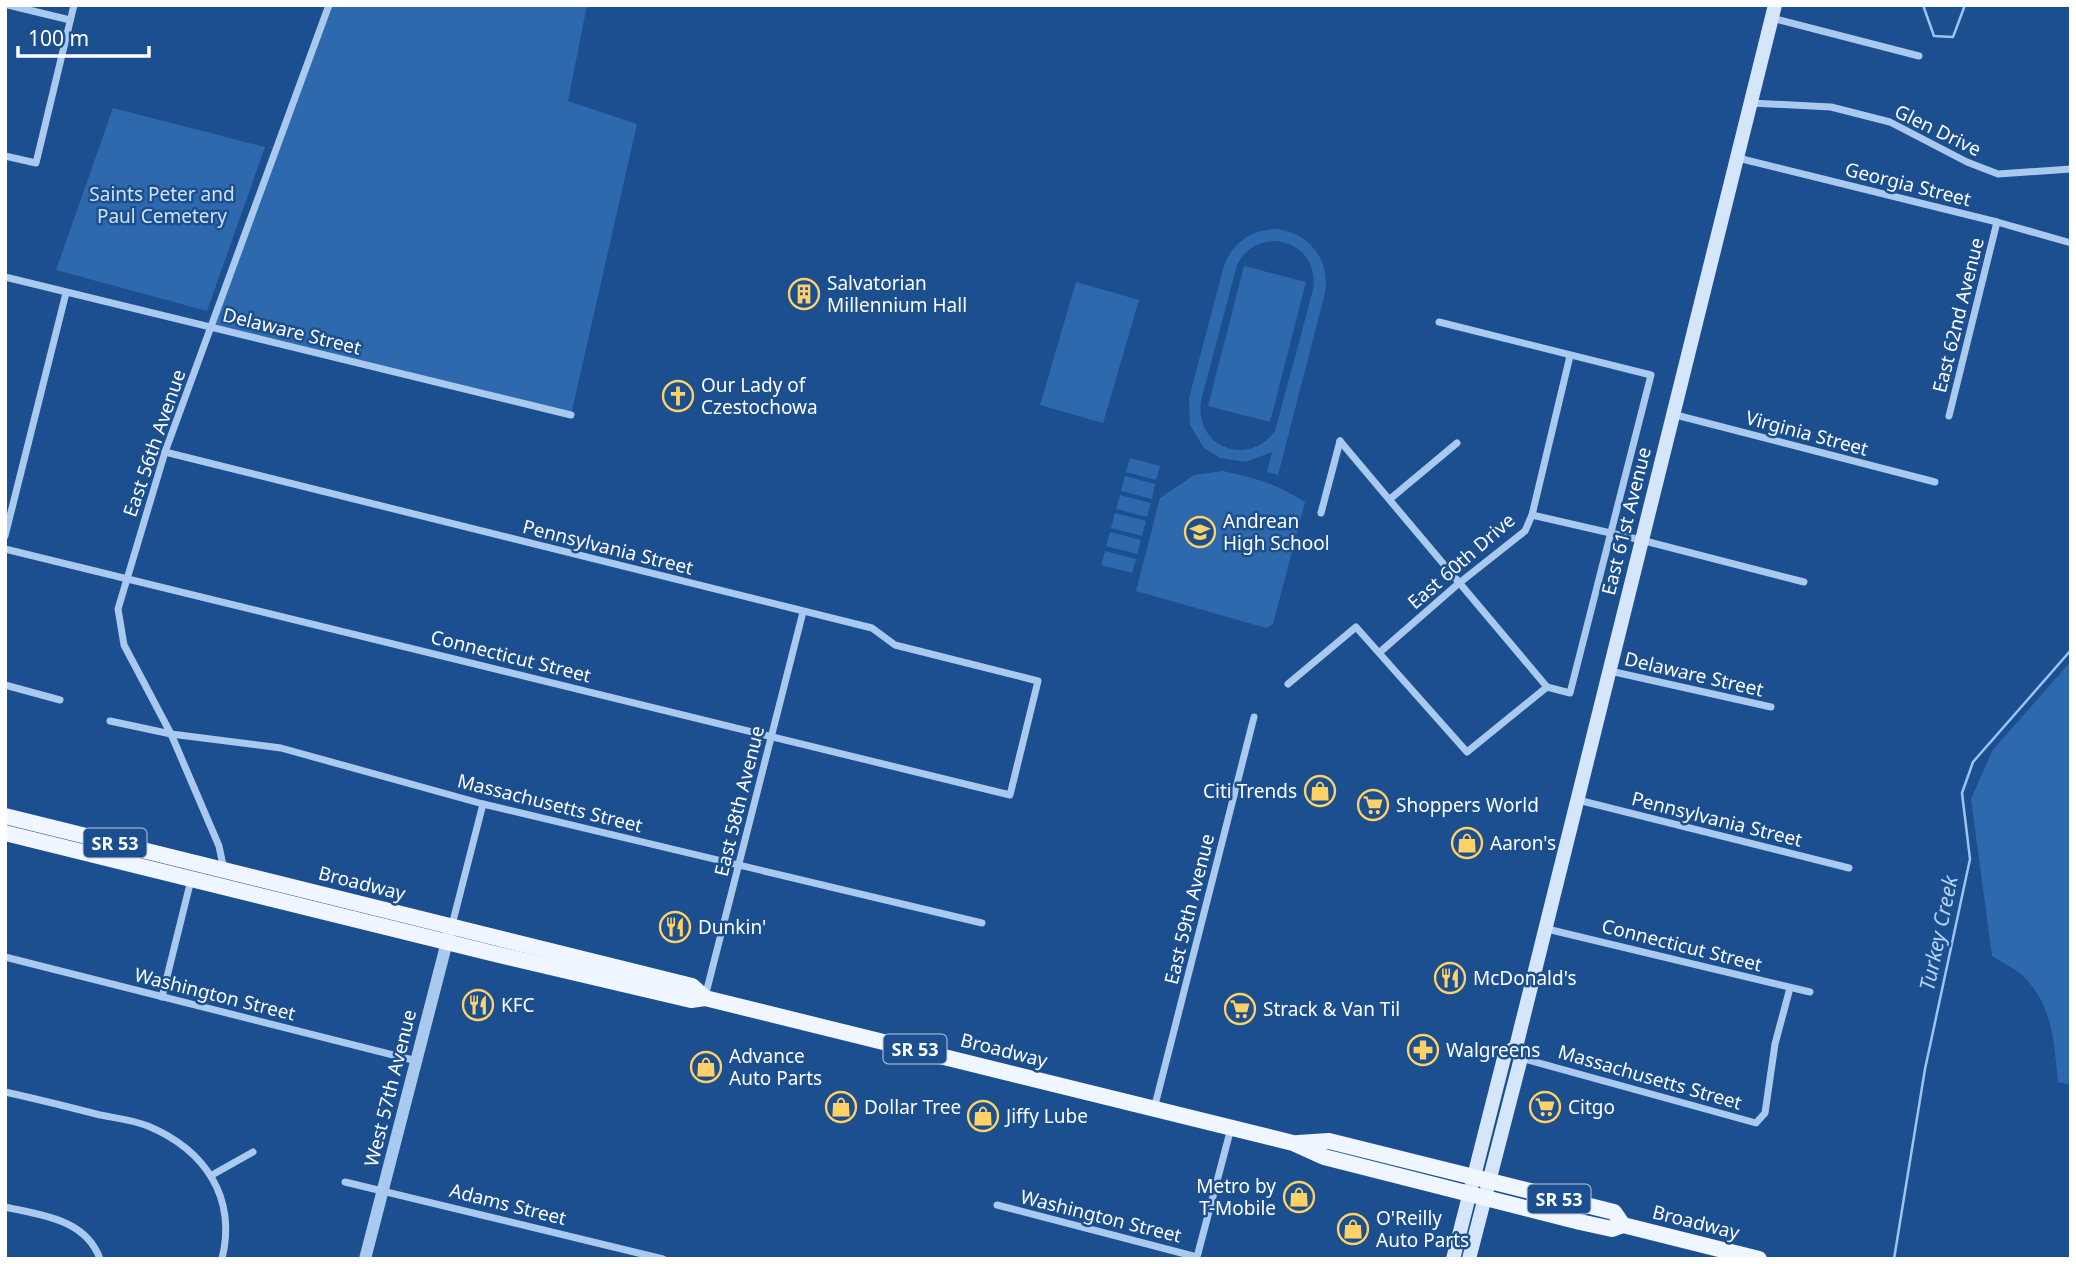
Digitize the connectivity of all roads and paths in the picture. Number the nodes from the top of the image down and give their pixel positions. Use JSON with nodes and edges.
{"nodes":[{"id":1,"x":8,"y":5,"type":"edge"},
{"id":2,"x":74,"y":5,"type":"edge"},
{"id":3,"x":329,"y":5,"type":"edge"},
{"id":4,"x":1774,"y":12,"type":"edge"},
{"id":5,"x":70,"y":20,"type":"junction"},
{"id":6,"x":1919,"y":56,"type":"dead end"},
{"id":7,"x":1751,"y":103,"type":"junction"},
{"id":8,"x":5,"y":156,"type":"edge"},
{"id":9,"x":1737,"y":158,"type":"junction"},
{"id":10,"x":2071,"y":169,"type":"edge"},
{"id":11,"x":1997,"y":222,"type":"junction"},
{"id":12,"x":2071,"y":243,"type":"edge"},
{"id":13,"x":5,"y":277,"type":"edge"},
{"id":14,"x":66,"y":293,"type":"junction"},
{"id":15,"x":1439,"y":322,"type":"dead end"},
{"id":16,"x":212,"y":328,"type":"junction"},
{"id":17,"x":1570,"y":356,"type":"junction"},
{"id":18,"x":1672,"y":414,"type":"junction"},
{"id":19,"x":571,"y":415,"type":"dead end"},
{"id":20,"x":1949,"y":416,"type":"dead end"},
{"id":21,"x":1457,"y":443,"type":"dead end"},
{"id":22,"x":164,"y":452,"type":"junction"},
{"id":23,"x":1935,"y":482,"type":"dead end"},
{"id":24,"x":1390,"y":499,"type":"junction"},
{"id":25,"x":1321,"y":513,"type":"dead end"},
{"id":26,"x":1532,"y":515,"type":"junction"},
{"id":27,"x":1611,"y":533,"type":"junction"},
{"id":28,"x":5,"y":536,"type":"edge"},
{"id":29,"x":1641,"y":540,"type":"junction"},
{"id":30,"x":5,"y":549,"type":"edge"},
{"id":31,"x":126,"y":578,"type":"junction"},
{"id":32,"x":1804,"y":582,"type":"dead end"},
{"id":33,"x":1458,"y":584,"type":"junction"},
{"id":34,"x":803,"y":612,"type":"junction"},
{"id":35,"x":1380,"y":652,"type":"junction"},
{"id":36,"x":1609,"y":671,"type":"junction"},
{"id":37,"x":1288,"y":684,"type":"dead end"},
{"id":38,"x":5,"y":685,"type":"edge"},
{"id":39,"x":1547,"y":687,"type":"junction"},
{"id":40,"x":60,"y":700,"type":"dead end"},
{"id":41,"x":1771,"y":707,"type":"dead end"},
{"id":42,"x":1254,"y":717,"type":"dead end"},
{"id":43,"x":110,"y":721,"type":"dead end"},
{"id":44,"x":171,"y":734,"type":"junction"},
{"id":45,"x":772,"y":736,"type":"junction"},
{"id":46,"x":1010,"y":795,"type":"joint"},
{"id":47,"x":1578,"y":800,"type":"junction"},
{"id":48,"x":483,"y":804,"type":"junction"},
{"id":49,"x":5,"y":816,"type":"edge"},
{"id":50,"x":5,"y":833,"type":"edge"},
{"id":51,"x":739,"y":866,"type":"junction"},
{"id":52,"x":1849,"y":868,"type":"dead end"},
{"id":53,"x":191,"y":879,"type":"junction"},
{"id":54,"x":225,"y":880,"type":"junction"},
{"id":55,"x":982,"y":923,"type":"dead end"},
{"id":56,"x":1547,"y":929,"type":"junction"},
{"id":57,"x":449,"y":935,"type":"junction"},
{"id":58,"x":5,"y":957,"type":"edge"},
{"id":59,"x":1790,"y":988,"type":"junction"},
{"id":60,"x":1810,"y":992,"type":"dead end"},
{"id":61,"x":162,"y":997,"type":"junction"},
{"id":62,"x":705,"y":998,"type":"junction"},
{"id":63,"x":1518,"y":1052,"type":"junction"},
{"id":64,"x":417,"y":1061,"type":"junction"},
{"id":65,"x":5,"y":1092,"type":"edge"},
{"id":66,"x":1154,"y":1109,"type":"junction"},
{"id":67,"x":1231,"y":1128,"type":"junction"},
{"id":68,"x":253,"y":1152,"type":"dead end"},
{"id":69,"x":212,"y":1175,"type":"junction"},
{"id":70,"x":345,"y":1182,"type":"dead end"},
{"id":71,"x":1479,"y":1188,"type":"junction"},
{"id":72,"x":384,"y":1190,"type":"junction"},
{"id":73,"x":997,"y":1205,"type":"dead end"},
{"id":74,"x":7,"y":1207,"type":"edge"},
{"id":75,"x":5,"y":1217,"type":"edge"},
{"id":76,"x":1197,"y":1257,"type":"edge"},
{"id":77,"x":100,"y":1259,"type":"edge"},
{"id":78,"x":222,"y":1259,"type":"edge"},
{"id":79,"x":365,"y":1259,"type":"edge"},
{"id":80,"x":663,"y":1259,"type":"edge"},
{"id":81,"x":1453,"y":1259,"type":"edge"},
{"id":82,"x":1469,"y":1259,"type":"edge"},
{"id":83,"x":1759,"y":1259,"type":"edge"}],
"edges":[{"from":1,"to":5,"type":"street"},
{"from":2,"to":5,"type":"street"},
{"from":3,"to":16,"type":"street","name":"East 56th Avenue"},
{"from":4,"to":6,"type":"street"},
{"from":4,"to":7,"type":"main road","name":"East 61st Avenue"},
{"from":5,"to":8,"type":"street"},
{"from":7,"to":9,"type":"main road","name":"East 61st Avenue"},
{"from":7,"to":10,"type":"street","name":"Glen Drive"},
{"from":9,"to":11,"type":"street","name":"Georgia Street"},
{"from":9,"to":18,"type":"main road","name":"East 61st Avenue"},
{"from":11,"to":12,"type":"street","name":"Georgia Street"},
{"from":11,"to":20,"type":"street","name":"East 62nd Avenue"},
{"from":13,"to":14,"type":"street","name":"Delaware Street"},
{"from":14,"to":16,"type":"street","name":"Delaware Street"},
{"from":14,"to":28,"type":"street"},
{"from":15,"to":17,"type":"street"},
{"from":16,"to":19,"type":"street","name":"Delaware Street"},
{"from":16,"to":22,"type":"street","name":"East 56th Avenue"},
{"from":17,"to":26,"type":"street","name":"East 60th Drive"},
{"from":17,"to":27,"type":"street"},
{"from":18,"to":23,"type":"street","name":"Virginia Street"},
{"from":18,"to":29,"type":"main road","name":"East 61st Avenue"},
{"from":21,"to":24,"type":"street"},
{"from":22,"to":31,"type":"street","name":"East 56th Avenue"},
{"from":22,"to":34,"type":"street","name":"Pennsylvania Street"},
{"from":24,"to":25,"type":"street"},
{"from":24,"to":33,"type":"street"},
{"from":26,"to":27,"type":"street"},
{"from":26,"to":33,"type":"street","name":"East 60th Drive"},
{"from":27,"to":29,"type":"street"},
{"from":27,"to":39,"type":"street"},
{"from":29,"to":32,"type":"street"},
{"from":29,"to":36,"type":"main road","name":"East 61st Avenue"},
{"from":30,"to":31,"type":"street","name":"Connecticut Street"},
{"from":31,"to":44,"type":"street","name":"East 56th Avenue"},
{"from":31,"to":45,"type":"street","name":"Connecticut Street"},
{"from":33,"to":35,"type":"street","name":"East 60th Drive"},
{"from":33,"to":39,"type":"street"},
{"from":34,"to":45,"type":"street","name":"East 58th Avenue"},
{"from":34,"to":46,"type":"street","name":"Pennsylvania Street"},
{"from":35,"to":37,"type":"street"},
{"from":35,"to":39,"type":"street"},
{"from":36,"to":41,"type":"street","name":"Delaware Street"},
{"from":36,"to":47,"type":"main road","name":"East 61st Avenue"},
{"from":38,"to":40,"type":"street"},
{"from":42,"to":66,"type":"street","name":"East 59th Avenue"},
{"from":43,"to":44,"type":"street","name":"Massachusetts Street"},
{"from":44,"to":48,"type":"street","name":"Massachusetts Street"},
{"from":44,"to":54,"type":"street","name":"East 56th Avenue"},
{"from":45,"to":46,"type":"street","name":"Connecticut Street"},
{"from":45,"to":51,"type":"street","name":"East 58th Avenue"},
{"from":47,"to":52,"type":"street","name":"Pennsylvania Street"},
{"from":47,"to":56,"type":"main road","name":"East 61st Avenue"},
{"from":48,"to":51,"type":"street","name":"Massachusetts Street"},
{"from":48,"to":57,"type":"street"},
{"from":49,"to":54,"type":"main road","name":"Broadway","number":"SR 53"},
{"from":50,"to":53,"type":"main road","name":"Broadway","number":"SR 53"},
{"from":51,"to":55,"type":"street","name":"Massachusetts Street"},
{"from":51,"to":62,"type":"street","name":"East 58th Avenue"},
{"from":53,"to":54,"type":"main road","name":"Broadway","number":"SR 53"},
{"from":53,"to":61,"type":"street"},
{"from":54,"to":57,"type":"main road","name":"Broadway","number":"SR 53"},
{"from":56,"to":59,"type":"street","name":"Connecticut Street"},
{"from":56,"to":63,"type":"main road","name":"East 61st Avenue"},
{"from":57,"to":62,"type":"main road","name":"Broadway","number":"SR 53"},
{"from":57,"to":64,"type":"street","name":"West 57th Avenue"},
{"from":58,"to":61,"type":"street","name":"Washington Street"},
{"from":59,"to":60,"type":"street","name":"Connecticut Street"},
{"from":59,"to":63,"type":"street","name":"Massachusetts Street"},
{"from":61,"to":64,"type":"street","name":"Washington Street"},
{"from":62,"to":66,"type":"main road","name":"Broadway","number":"SR 53"},
{"from":63,"to":71,"type":"main road","name":"East 61st Avenue"},
{"from":64,"to":72,"type":"street","name":"West 57th Avenue"},
{"from":65,"to":69,"type":"street"},
{"from":66,"to":67,"type":"main road","name":"Broadway","number":"SR 53"},
{"from":67,"to":71,"type":"main road","name":"Broadway","number":"SR 53"},
{"from":67,"to":76,"type":"street"},
{"from":68,"to":69,"type":"street"},
{"from":69,"to":78,"type":"street"},
{"from":70,"to":72,"type":"street","name":"Adams Street"},
{"from":71,"to":81,"type":"main road"},
{"from":71,"to":82,"type":"main road"},
{"from":71,"to":83,"type":"main road","name":"Broadway","number":"SR 53"},
{"from":72,"to":79,"type":"street","name":"West 57th Avenue"},
{"from":72,"to":80,"type":"street","name":"Adams Street"},
{"from":73,"to":76,"type":"street","name":"Washington Street"},
{"from":74,"to":75,"type":"street"},
{"from":74,"to":77,"type":"street"}]}
